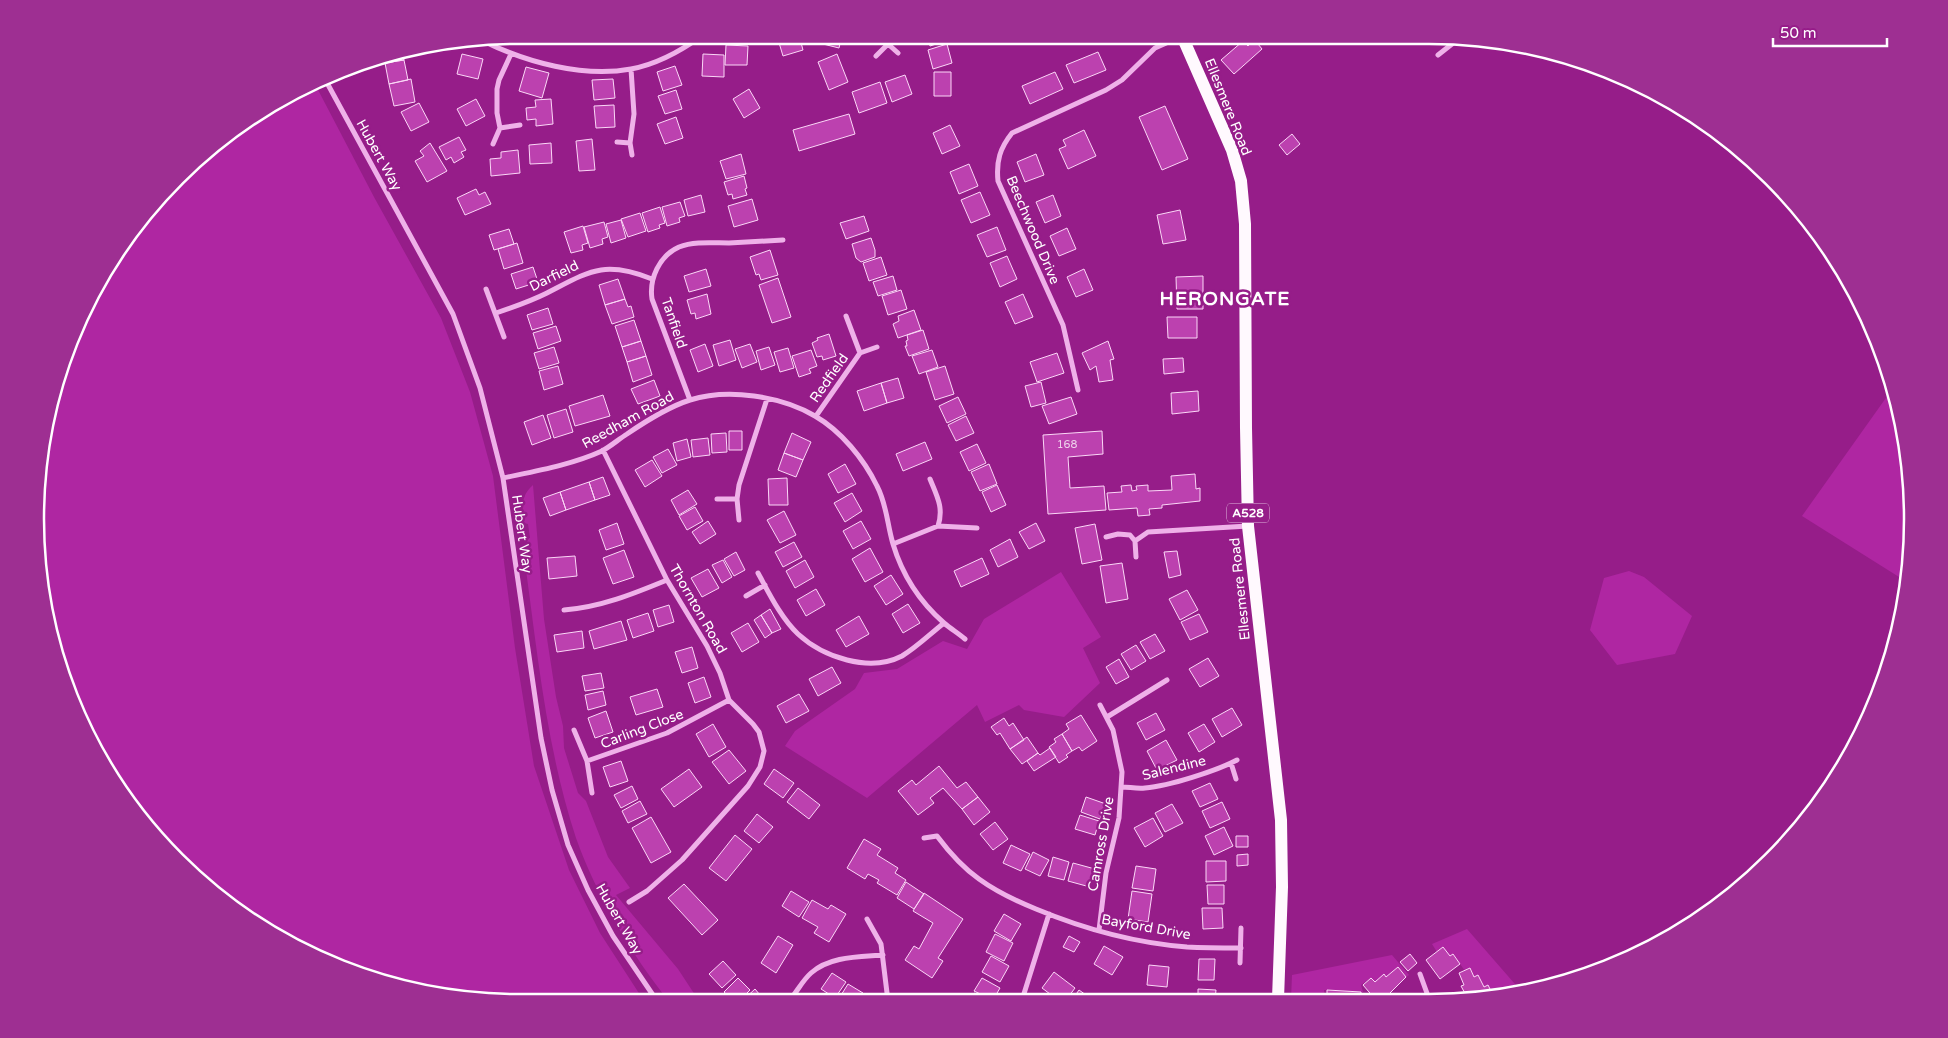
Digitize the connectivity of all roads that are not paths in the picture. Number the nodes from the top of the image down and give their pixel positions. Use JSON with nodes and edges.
{"nodes":[{"id":1,"x":690,"y":44,"type":"edge"},
{"id":2,"x":888,"y":44,"type":"joint"},
{"id":3,"x":1165,"y":44,"type":"edge"},
{"id":4,"x":1186,"y":44,"type":"edge"},
{"id":5,"x":492,"y":45,"type":"edge"},
{"id":6,"x":1451,"y":45,"type":"edge"},
{"id":7,"x":898,"y":53,"type":"dead end"},
{"id":8,"x":512,"y":54,"type":"junction"},
{"id":9,"x":1438,"y":55,"type":"dead end"},
{"id":10,"x":876,"y":56,"type":"dead end"},
{"id":11,"x":631,"y":69,"type":"junction"},
{"id":12,"x":328,"y":84,"type":"edge"},
{"id":13,"x":520,"y":125,"type":"dead end"},
{"id":14,"x":500,"y":128,"type":"junction"},
{"id":15,"x":617,"y":142,"type":"dead end"},
{"id":16,"x":630,"y":143,"type":"junction"},
{"id":17,"x":493,"y":144,"type":"dead end"},
{"id":18,"x":632,"y":155,"type":"dead end"},
{"id":19,"x":783,"y":240,"type":"dead end"},
{"id":20,"x":652,"y":279,"type":"junction"},
{"id":21,"x":486,"y":289,"type":"dead end"},
{"id":22,"x":496,"y":313,"type":"junction"},
{"id":23,"x":846,"y":316,"type":"dead end"},
{"id":24,"x":504,"y":337,"type":"dead end"},
{"id":25,"x":877,"y":346,"type":"dead end"},
{"id":26,"x":860,"y":353,"type":"junction"},
{"id":27,"x":1078,"y":390,"type":"dead end"},
{"id":28,"x":767,"y":399,"type":"junction"},
{"id":29,"x":690,"y":400,"type":"junction"},
{"id":30,"x":816,"y":416,"type":"junction"},
{"id":31,"x":603,"y":450,"type":"junction"},
{"id":32,"x":503,"y":478,"type":"junction"},
{"id":33,"x":930,"y":479,"type":"dead end"},
{"id":34,"x":717,"y":499,"type":"dead end"},
{"id":35,"x":737,"y":499,"type":"junction"},
{"id":36,"x":739,"y":520,"type":"dead end"},
{"id":37,"x":938,"y":526,"type":"junction"},
{"id":38,"x":1248,"y":526,"type":"junction"},
{"id":39,"x":977,"y":528,"type":"dead end"},
{"id":40,"x":1106,"y":537,"type":"dead end"},
{"id":41,"x":1135,"y":541,"type":"junction"},
{"id":42,"x":893,"y":544,"type":"junction"},
{"id":43,"x":1136,"y":557,"type":"dead end"},
{"id":44,"x":758,"y":573,"type":"dead end"},
{"id":45,"x":667,"y":580,"type":"junction"},
{"id":46,"x":765,"y":585,"type":"junction"},
{"id":47,"x":746,"y":596,"type":"dead end"},
{"id":48,"x":564,"y":610,"type":"dead end"},
{"id":49,"x":944,"y":623,"type":"junction"},
{"id":50,"x":965,"y":639,"type":"dead end"},
{"id":51,"x":1167,"y":680,"type":"dead end"},
{"id":52,"x":729,"y":700,"type":"junction"},
{"id":53,"x":1100,"y":705,"type":"dead end"},
{"id":54,"x":1107,"y":717,"type":"junction"},
{"id":55,"x":574,"y":730,"type":"dead end"},
{"id":56,"x":1237,"y":760,"type":"dead end"},
{"id":57,"x":587,"y":762,"type":"junction"},
{"id":58,"x":1231,"y":763,"type":"junction"},
{"id":59,"x":1236,"y":779,"type":"dead end"},
{"id":60,"x":1122,"y":787,"type":"junction"},
{"id":61,"x":592,"y":793,"type":"dead end"},
{"id":62,"x":924,"y":838,"type":"dead end"},
{"id":63,"x":629,"y":902,"type":"dead end"},
{"id":64,"x":1049,"y":914,"type":"junction"},
{"id":65,"x":867,"y":919,"type":"dead end"},
{"id":66,"x":1241,"y":928,"type":"dead end"},
{"id":67,"x":1099,"y":930,"type":"junction"},
{"id":68,"x":1241,"y":948,"type":"junction"},
{"id":69,"x":883,"y":955,"type":"junction"},
{"id":70,"x":1240,"y":963,"type":"dead end"},
{"id":71,"x":1420,"y":974,"type":"dead end"},
{"id":72,"x":652,"y":994,"type":"edge"},
{"id":73,"x":794,"y":994,"type":"edge"},
{"id":74,"x":887,"y":994,"type":"edge"},
{"id":75,"x":1024,"y":994,"type":"edge"},
{"id":76,"x":1278,"y":994,"type":"edge"},
{"id":77,"x":1428,"y":994,"type":"edge"}],
"edges":[{"from":1,"to":11,"type":"street"},
{"from":2,"to":7,"type":"street"},
{"from":2,"to":10,"type":"street"},
{"from":3,"to":27,"type":"street","name":"Beechwood Drive"},
{"from":4,"to":38,"type":"main road","name":"Ellesmere Road","number":"A528"},
{"from":5,"to":8,"type":"street"},
{"from":6,"to":9,"type":"street"},
{"from":8,"to":11,"type":"street"},
{"from":8,"to":14,"type":"street"},
{"from":11,"to":16,"type":"street"},
{"from":12,"to":32,"type":"street","name":"Hubert Way"},
{"from":13,"to":14,"type":"street"},
{"from":14,"to":17,"type":"street"},
{"from":15,"to":16,"type":"street"},
{"from":16,"to":18,"type":"street"},
{"from":19,"to":20,"type":"street"},
{"from":20,"to":22,"type":"street","name":"Darfield"},
{"from":20,"to":29,"type":"street","name":"Tanfield"},
{"from":21,"to":22,"type":"street"},
{"from":22,"to":24,"type":"street"},
{"from":23,"to":26,"type":"street","name":"Redfield"},
{"from":25,"to":26,"type":"street","name":"Redfield"},
{"from":26,"to":30,"type":"street","name":"Redfield"},
{"from":28,"to":29,"type":"street","name":"Reedham Road"},
{"from":28,"to":30,"type":"street","name":"Reedham Road"},
{"from":28,"to":35,"type":"street"},
{"from":29,"to":31,"type":"street","name":"Reedham Road"},
{"from":30,"to":42,"type":"street","name":"Reedham Road"},
{"from":31,"to":32,"type":"street","name":"Reedham Road"},
{"from":31,"to":45,"type":"street","name":"Thornton Road"},
{"from":32,"to":72,"type":"street","name":"Hubert Way"},
{"from":33,"to":37,"type":"street"},
{"from":34,"to":35,"type":"street"},
{"from":35,"to":36,"type":"street"},
{"from":37,"to":39,"type":"street"},
{"from":37,"to":42,"type":"street"},
{"from":38,"to":41,"type":"street"},
{"from":38,"to":76,"type":"main road","name":"Ellesmere Road","number":"A528"},
{"from":40,"to":41,"type":"street"},
{"from":41,"to":43,"type":"street"},
{"from":42,"to":49,"type":"street","name":"Reedham Road"},
{"from":44,"to":46,"type":"street"},
{"from":45,"to":48,"type":"street"},
{"from":45,"to":52,"type":"street","name":"Thornton Road"},
{"from":46,"to":47,"type":"street"},
{"from":46,"to":49,"type":"street"},
{"from":49,"to":50,"type":"street","name":"Reedham Road"},
{"from":51,"to":54,"type":"street"},
{"from":52,"to":57,"type":"street","name":"Carling Close"},
{"from":52,"to":63,"type":"street","name":"Thornton Road"},
{"from":53,"to":54,"type":"street","name":"Camross Drive"},
{"from":54,"to":60,"type":"street","name":"Camross Drive"},
{"from":55,"to":57,"type":"street","name":"Carling Close"},
{"from":56,"to":58,"type":"street","name":"Salendine"},
{"from":57,"to":61,"type":"street","name":"Carling Close"},
{"from":58,"to":59,"type":"street"},
{"from":58,"to":60,"type":"street","name":"Salendine"},
{"from":60,"to":67,"type":"street","name":"Camross Drive"},
{"from":62,"to":64,"type":"street","name":"Bayford Drive"},
{"from":64,"to":67,"type":"street","name":"Bayford Drive"},
{"from":64,"to":75,"type":"street"},
{"from":65,"to":69,"type":"street"},
{"from":66,"to":68,"type":"street"},
{"from":67,"to":68,"type":"street","name":"Bayford Drive"},
{"from":68,"to":70,"type":"street"},
{"from":69,"to":73,"type":"street"},
{"from":69,"to":74,"type":"street"},
{"from":71,"to":77,"type":"street"}]}
